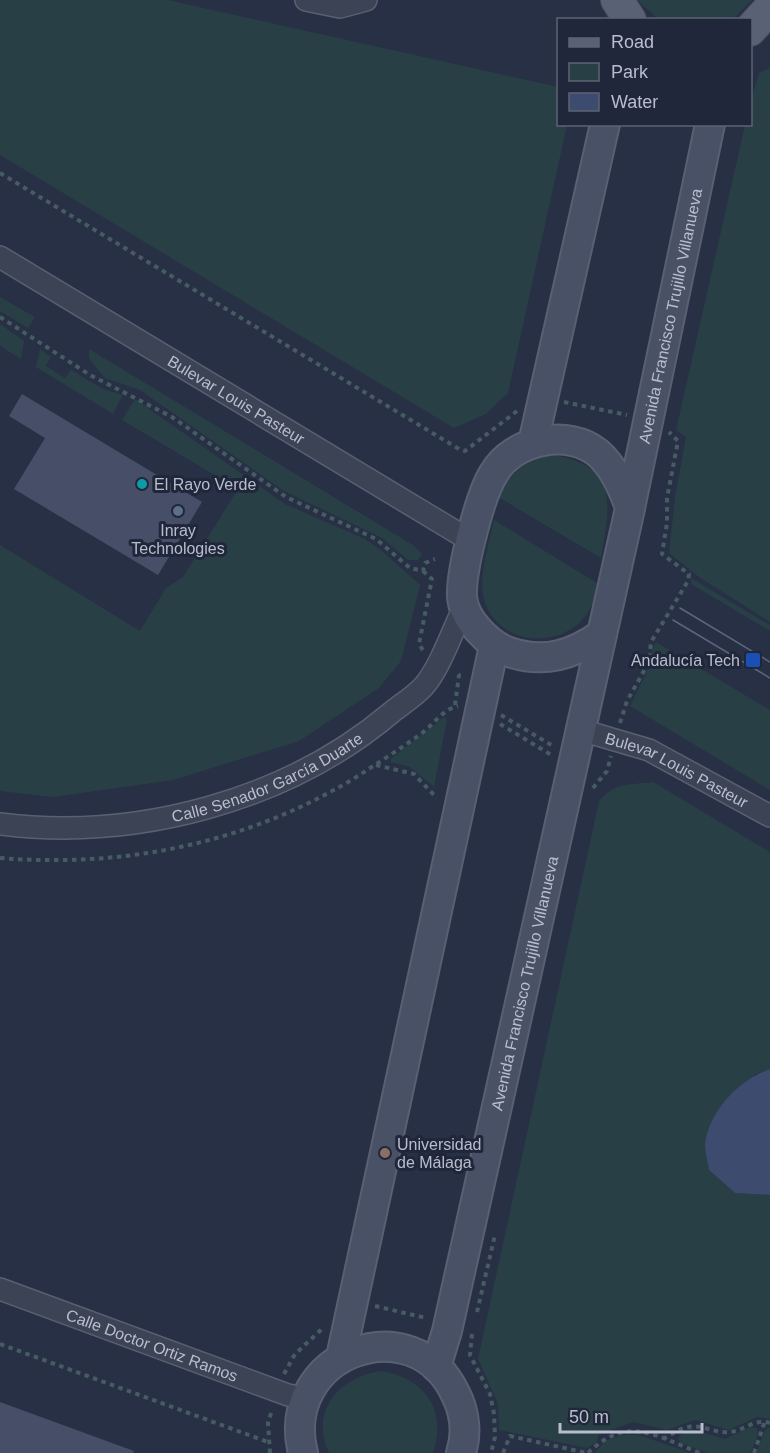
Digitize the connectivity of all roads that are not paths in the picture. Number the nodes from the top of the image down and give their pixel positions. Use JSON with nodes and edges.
{"nodes":[{"id":1,"x":306,"y":0,"type":"edge"},
{"id":2,"x":366,"y":0,"type":"edge"},
{"id":3,"x":605,"y":126,"type":"edge"},
{"id":4,"x":710,"y":126,"type":"edge"},
{"id":5,"x":0,"y":257,"type":"edge"},
{"id":6,"x":533,"y":443,"type":"junction"},
{"id":7,"x":630,"y":507,"type":"junction"},
{"id":8,"x":471,"y":541,"type":"junction"},
{"id":9,"x":465,"y":605,"type":"junction"},
{"id":10,"x":602,"y":634,"type":"junction"},
{"id":11,"x":494,"y":646,"type":"junction"},
{"id":12,"x":581,"y":730,"type":"junction"},
{"id":13,"x":770,"y":816,"type":"edge"},
{"id":14,"x":0,"y":824,"type":"edge"},
{"id":15,"x":0,"y":1289,"type":"edge"},
{"id":16,"x":341,"y":1357,"type":"junction"},
{"id":17,"x":436,"y":1366,"type":"junction"},
{"id":18,"x":305,"y":1398,"type":"junction"},
{"id":19,"x":463,"y":1452,"type":"edge"},
{"id":20,"x":303,"y":1453,"type":"edge"}],
"edges":[{"from":1,"to":2,"type":"street"},
{"from":3,"to":6,"type":"street"},
{"from":4,"to":7,"type":"street","name":"Avenida Francisco Trujillo Villanueva"},
{"from":5,"to":8,"type":"street","name":"Bulevar Louis Pasteur"},
{"from":6,"to":7,"type":"street"},
{"from":6,"to":8,"type":"street"},
{"from":7,"to":10,"type":"street"},
{"from":8,"to":9,"type":"street"},
{"from":9,"to":11,"type":"street"},
{"from":9,"to":14,"type":"street","name":"Calle Senador García Duarte"},
{"from":10,"to":11,"type":"street"},
{"from":10,"to":12,"type":"street","name":"Avenida Francisco Trujillo Villanueva"},
{"from":11,"to":16,"type":"street"},
{"from":12,"to":13,"type":"street","name":"Bulevar Louis Pasteur"},
{"from":12,"to":17,"type":"street","name":"Avenida Francisco Trujillo Villanueva"},
{"from":15,"to":18,"type":"street","name":"Calle Doctor Ortiz Ramos"},
{"from":16,"to":17,"type":"street"},
{"from":16,"to":18,"type":"street"},
{"from":17,"to":19,"type":"street"},
{"from":18,"to":20,"type":"street"}]}
